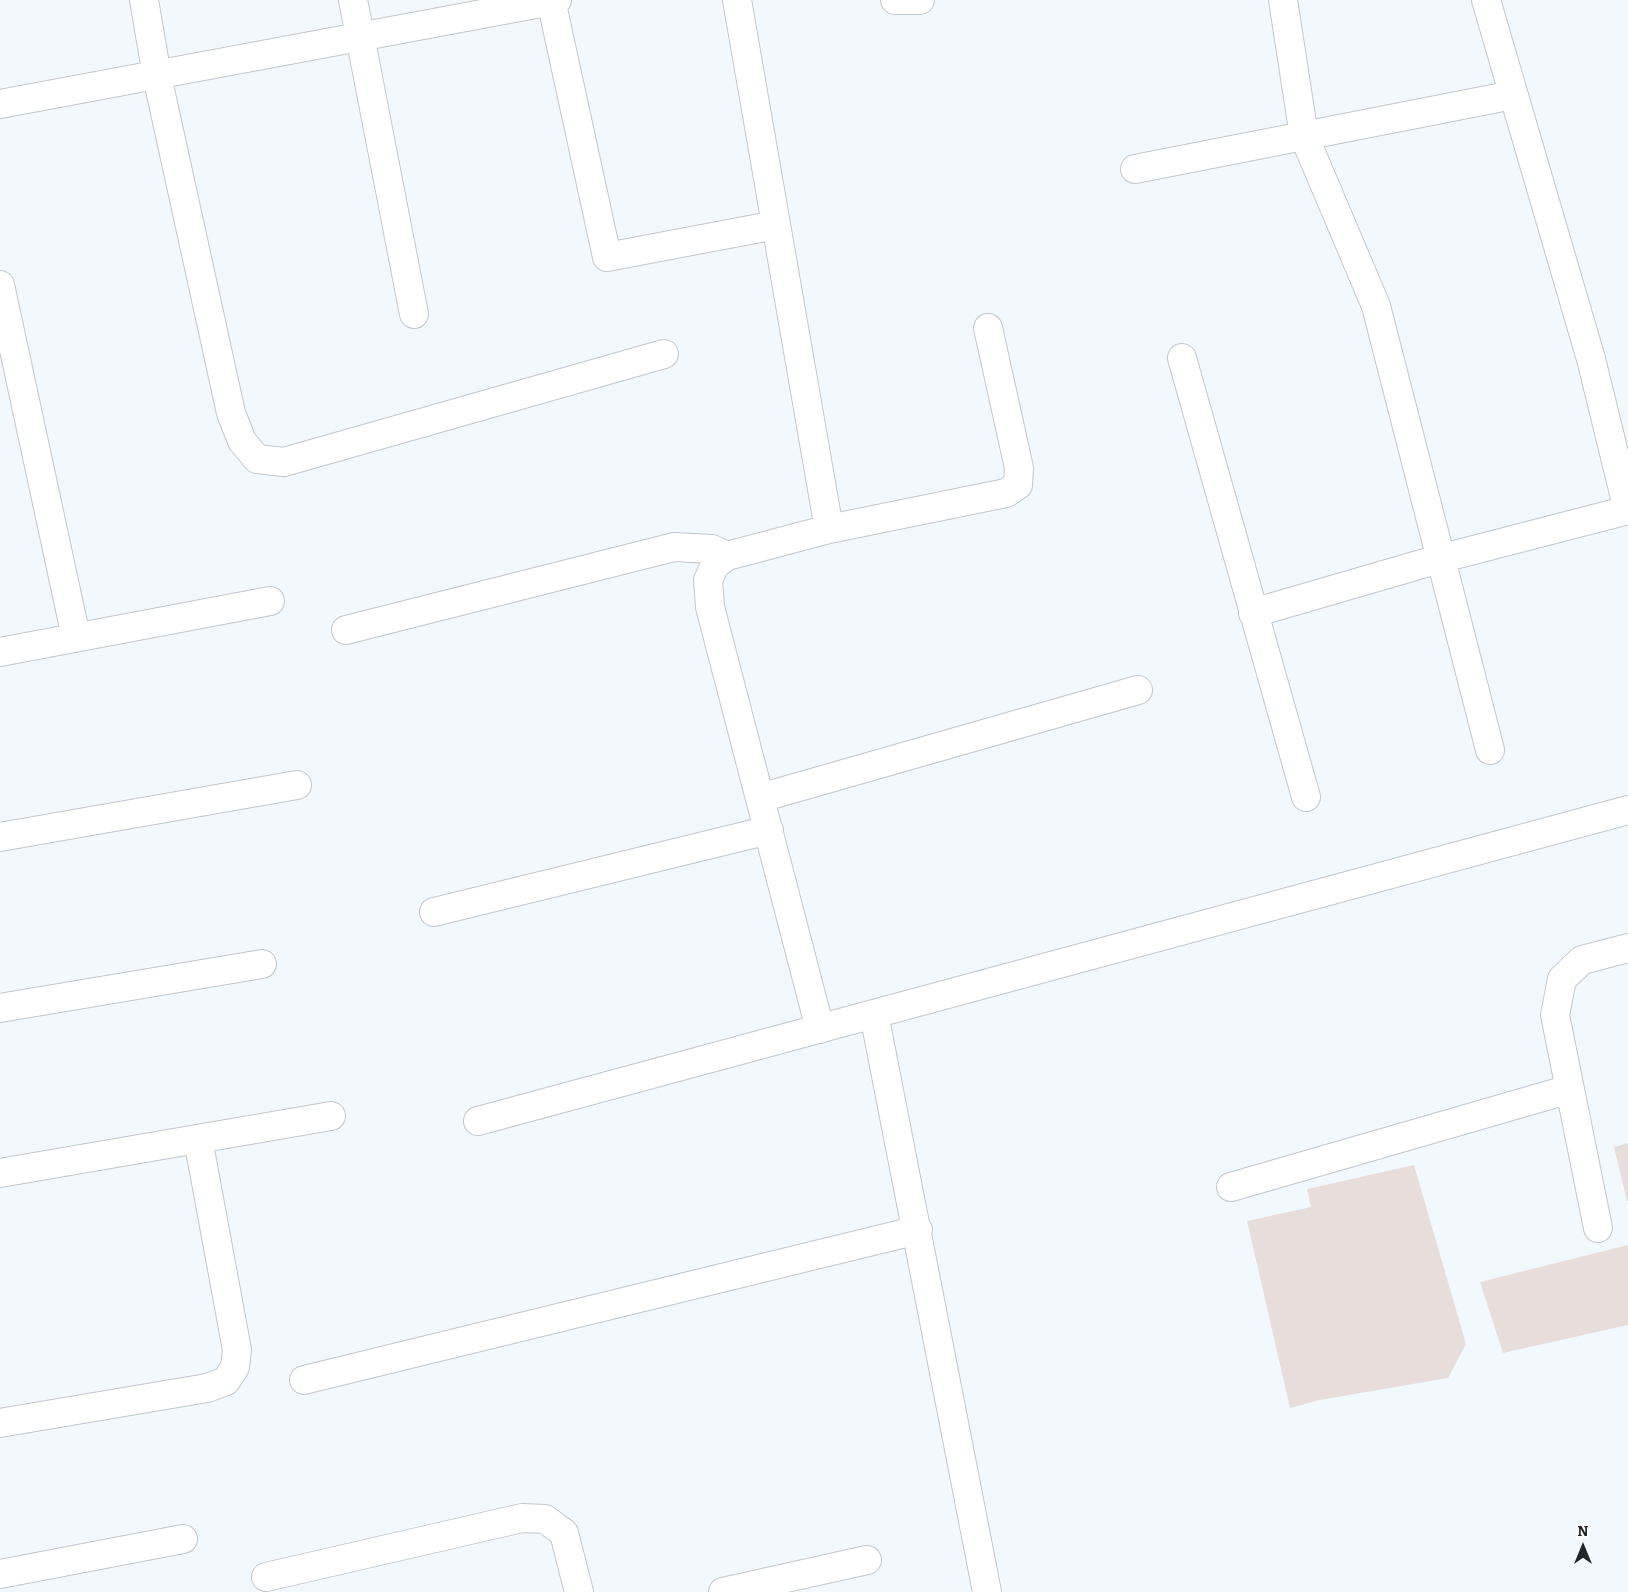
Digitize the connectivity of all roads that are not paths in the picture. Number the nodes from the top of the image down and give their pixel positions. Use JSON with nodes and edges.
{"nodes":[{"id":1,"x":144,"y":0,"type":"edge"},
{"id":2,"x":353,"y":0,"type":"edge"},
{"id":3,"x":553,"y":0,"type":"edge"},
{"id":4,"x":737,"y":0,"type":"edge"},
{"id":5,"x":895,"y":0,"type":"edge"},
{"id":6,"x":920,"y":0,"type":"edge"},
{"id":7,"x":1283,"y":0,"type":"edge"},
{"id":8,"x":1486,"y":0,"type":"edge"},
{"id":9,"x":361,"y":35,"type":"junction"},
{"id":10,"x":157,"y":76,"type":"junction"},
{"id":11,"x":1513,"y":96,"type":"junction"},
{"id":12,"x":0,"y":104,"type":"edge"},
{"id":13,"x":1304,"y":136,"type":"junction"},
{"id":14,"x":1136,"y":169,"type":"dead end"},
{"id":15,"x":776,"y":225,"type":"junction"},
{"id":16,"x":0,"y":285,"type":"edge"},
{"id":17,"x":414,"y":314,"type":"dead end"},
{"id":18,"x":988,"y":328,"type":"dead end"},
{"id":19,"x":664,"y":354,"type":"dead end"},
{"id":20,"x":1182,"y":358,"type":"dead end"},
{"id":21,"x":1628,"y":510,"type":"edge"},
{"id":22,"x":830,"y":529,"type":"junction"},
{"id":23,"x":727,"y":556,"type":"junction"},
{"id":24,"x":1439,"y":559,"type":"junction"},
{"id":25,"x":270,"y":601,"type":"dead end"},
{"id":26,"x":1253,"y":614,"type":"junction"},
{"id":27,"x":346,"y":630,"type":"dead end"},
{"id":28,"x":76,"y":638,"type":"junction"},
{"id":29,"x":0,"y":652,"type":"edge"},
{"id":30,"x":1138,"y":690,"type":"dead end"},
{"id":31,"x":1490,"y":750,"type":"dead end"},
{"id":32,"x":297,"y":785,"type":"dead end"},
{"id":33,"x":1306,"y":797,"type":"dead end"},
{"id":34,"x":760,"y":798,"type":"junction"},
{"id":35,"x":1628,"y":810,"type":"edge"},
{"id":36,"x":769,"y":830,"type":"junction"},
{"id":37,"x":0,"y":837,"type":"edge"},
{"id":38,"x":434,"y":912,"type":"dead end"},
{"id":39,"x":1628,"y":948,"type":"edge"},
{"id":40,"x":262,"y":964,"type":"dead end"},
{"id":41,"x":0,"y":1008,"type":"edge"},
{"id":42,"x":874,"y":1014,"type":"junction"},
{"id":43,"x":820,"y":1029,"type":"junction"},
{"id":44,"x":1570,"y":1089,"type":"junction"},
{"id":45,"x":331,"y":1116,"type":"dead end"},
{"id":46,"x":478,"y":1121,"type":"dead end"},
{"id":47,"x":198,"y":1139,"type":"junction"},
{"id":48,"x":0,"y":1173,"type":"edge"},
{"id":49,"x":1232,"y":1187,"type":"dead end"},
{"id":50,"x":1598,"y":1228,"type":"dead end"},
{"id":51,"x":918,"y":1230,"type":"junction"},
{"id":52,"x":304,"y":1380,"type":"dead end"},
{"id":53,"x":0,"y":1422,"type":"edge"},
{"id":54,"x":183,"y":1539,"type":"dead end"},
{"id":55,"x":867,"y":1560,"type":"dead end"},
{"id":56,"x":0,"y":1574,"type":"edge"},
{"id":57,"x":266,"y":1577,"type":"dead end"},
{"id":58,"x":579,"y":1592,"type":"edge"},
{"id":59,"x":723,"y":1592,"type":"edge"},
{"id":60,"x":987,"y":1592,"type":"edge"}],
"edges":[{"from":1,"to":10,"type":"street"},
{"from":2,"to":9,"type":"street"},
{"from":3,"to":9,"type":"street"},
{"from":3,"to":15,"type":"street"},
{"from":4,"to":15,"type":"street"},
{"from":5,"to":6,"type":"street"},
{"from":7,"to":13,"type":"street"},
{"from":8,"to":11,"type":"street"},
{"from":9,"to":10,"type":"street"},
{"from":9,"to":17,"type":"street"},
{"from":10,"to":12,"type":"street"},
{"from":10,"to":19,"type":"street"},
{"from":11,"to":13,"type":"street"},
{"from":11,"to":21,"type":"street"},
{"from":13,"to":14,"type":"street"},
{"from":13,"to":24,"type":"street"},
{"from":15,"to":22,"type":"street"},
{"from":16,"to":28,"type":"street"},
{"from":18,"to":22,"type":"street"},
{"from":20,"to":26,"type":"street"},
{"from":21,"to":24,"type":"street"},
{"from":22,"to":23,"type":"street"},
{"from":23,"to":27,"type":"street"},
{"from":23,"to":34,"type":"street"},
{"from":24,"to":26,"type":"street"},
{"from":24,"to":31,"type":"street"},
{"from":25,"to":28,"type":"street"},
{"from":26,"to":33,"type":"street"},
{"from":28,"to":29,"type":"street"},
{"from":30,"to":34,"type":"street"},
{"from":32,"to":37,"type":"street"},
{"from":34,"to":36,"type":"street"},
{"from":35,"to":42,"type":"street"},
{"from":36,"to":38,"type":"street"},
{"from":36,"to":43,"type":"street"},
{"from":39,"to":44,"type":"street"},
{"from":40,"to":41,"type":"street"},
{"from":42,"to":43,"type":"street"},
{"from":42,"to":51,"type":"street"},
{"from":43,"to":46,"type":"street"},
{"from":44,"to":49,"type":"street"},
{"from":44,"to":50,"type":"street"},
{"from":45,"to":47,"type":"street"},
{"from":47,"to":48,"type":"street"},
{"from":47,"to":53,"type":"street"},
{"from":51,"to":52,"type":"street"},
{"from":51,"to":60,"type":"street"},
{"from":54,"to":56,"type":"street"},
{"from":55,"to":59,"type":"street"},
{"from":57,"to":58,"type":"street"}]}
